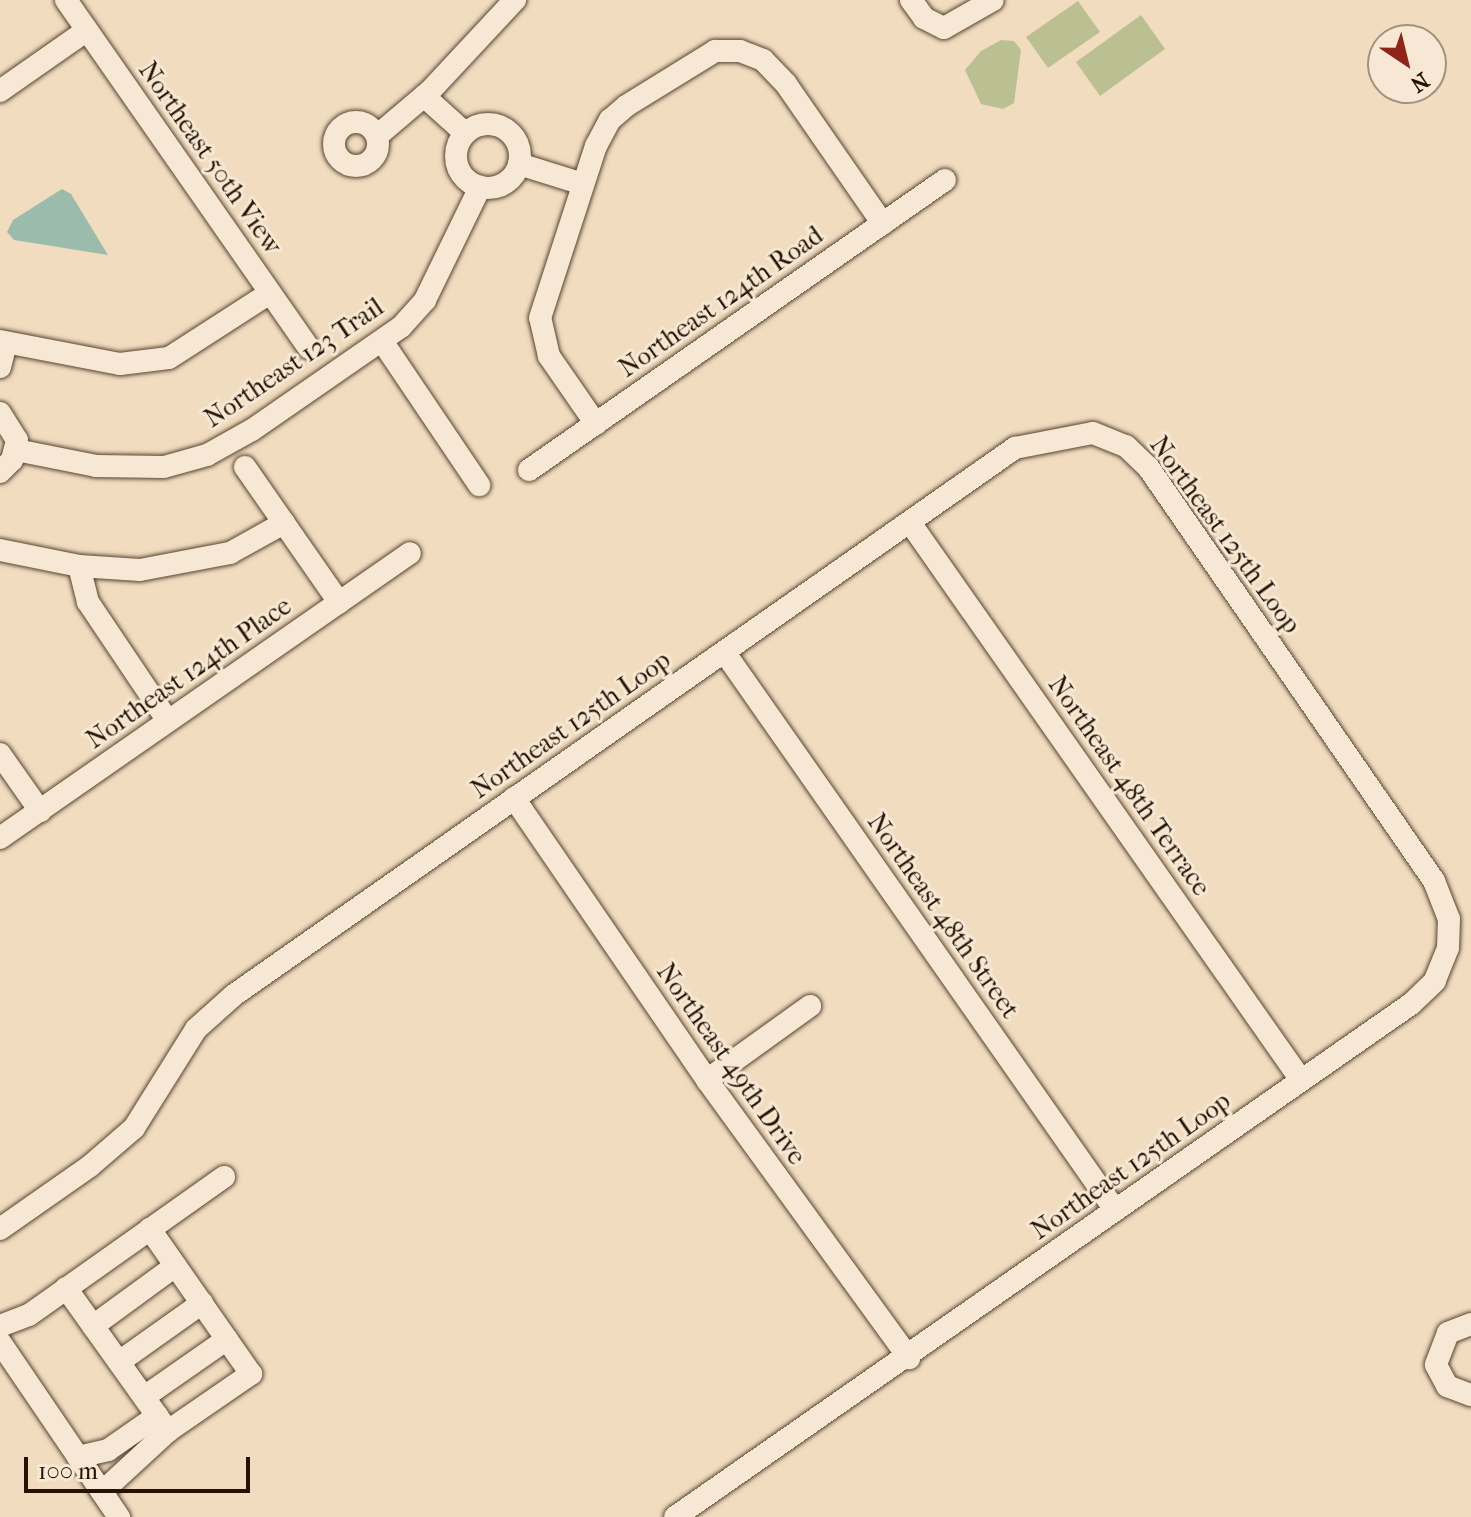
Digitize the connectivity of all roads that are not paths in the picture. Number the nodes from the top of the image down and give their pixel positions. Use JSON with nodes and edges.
{"nodes":[{"id":1,"x":66,"y":0,"type":"edge"},
{"id":2,"x":515,"y":0,"type":"edge"},
{"id":3,"x":911,"y":0,"type":"edge"},
{"id":4,"x":993,"y":0,"type":"edge"},
{"id":5,"x":87,"y":30,"type":"junction"},
{"id":6,"x":0,"y":91,"type":"edge"},
{"id":7,"x":424,"y":96,"type":"junction"},
{"id":8,"x":465,"y":133,"type":"junction"},
{"id":9,"x":377,"y":136,"type":"dead end"},
{"id":10,"x":519,"y":164,"type":"junction"},
{"id":11,"x":945,"y":180,"type":"dead end"},
{"id":12,"x":583,"y":184,"type":"junction"},
{"id":13,"x":480,"y":187,"type":"junction"},
{"id":14,"x":883,"y":224,"type":"junction"},
{"id":15,"x":270,"y":293,"type":"junction"},
{"id":16,"x":382,"y":341,"type":"junction"},
{"id":17,"x":3,"y":342,"type":"edge"},
{"id":18,"x":309,"y":348,"type":"dead end"},
{"id":19,"x":0,"y":367,"type":"edge"},
{"id":20,"x":0,"y":413,"type":"edge"},
{"id":21,"x":596,"y":424,"type":"junction"},
{"id":22,"x":16,"y":450,"type":"junction"},
{"id":23,"x":245,"y":467,"type":"dead end"},
{"id":24,"x":529,"y":470,"type":"dead end"},
{"id":25,"x":0,"y":472,"type":"edge"},
{"id":26,"x":479,"y":485,"type":"dead end"},
{"id":27,"x":284,"y":523,"type":"junction"},
{"id":28,"x":911,"y":524,"type":"junction"},
{"id":29,"x":0,"y":550,"type":"edge"},
{"id":30,"x":410,"y":553,"type":"dead end"},
{"id":31,"x":79,"y":566,"type":"junction"},
{"id":32,"x":339,"y":602,"type":"junction"},
{"id":33,"x":725,"y":653,"type":"junction"},
{"id":34,"x":168,"y":721,"type":"junction"},
{"id":35,"x":0,"y":754,"type":"edge"},
{"id":36,"x":514,"y":798,"type":"junction"},
{"id":37,"x":40,"y":811,"type":"junction"},
{"id":38,"x":0,"y":838,"type":"edge"},
{"id":39,"x":810,"y":1006,"type":"dead end"},
{"id":40,"x":707,"y":1080,"type":"junction"},
{"id":41,"x":1301,"y":1080,"type":"junction"},
{"id":42,"x":224,"y":1177,"type":"dead end"},
{"id":43,"x":1115,"y":1210,"type":"junction"},
{"id":44,"x":0,"y":1229,"type":"edge"},
{"id":45,"x":150,"y":1229,"type":"junction"},
{"id":46,"x":175,"y":1266,"type":"junction"},
{"id":47,"x":66,"y":1288,"type":"junction"},
{"id":48,"x":202,"y":1303,"type":"junction"},
{"id":49,"x":1471,"y":1324,"type":"edge"},
{"id":50,"x":0,"y":1326,"type":"edge"},
{"id":51,"x":93,"y":1326,"type":"junction"},
{"id":52,"x":227,"y":1339,"type":"junction"},
{"id":53,"x":0,"y":1342,"type":"edge"},
{"id":54,"x":909,"y":1358,"type":"junction"},
{"id":55,"x":119,"y":1362,"type":"junction"},
{"id":56,"x":1471,"y":1395,"type":"edge"},
{"id":57,"x":144,"y":1397,"type":"junction"},
{"id":58,"x":163,"y":1424,"type":"junction"},
{"id":59,"x":78,"y":1457,"type":"junction"},
{"id":60,"x":102,"y":1492,"type":"junction"},
{"id":61,"x":119,"y":1517,"type":"edge"},
{"id":62,"x":675,"y":1517,"type":"edge"}],
"edges":[{"from":1,"to":5,"type":"street","name":"Northeast 50th View"},
{"from":2,"to":7,"type":"street"},
{"from":3,"to":4,"type":"street"},
{"from":5,"to":6,"type":"street"},
{"from":5,"to":15,"type":"street","name":"Northeast 50th View"},
{"from":7,"to":8,"type":"street"},
{"from":7,"to":9,"type":"street"},
{"from":8,"to":10,"type":"street"},
{"from":8,"to":13,"type":"street"},
{"from":10,"to":12,"type":"street"},
{"from":10,"to":13,"type":"street"},
{"from":11,"to":14,"type":"street","name":"Northeast 124th Road"},
{"from":12,"to":14,"type":"street"},
{"from":12,"to":21,"type":"street"},
{"from":13,"to":16,"type":"street","name":"Northeast 123 Trail"},
{"from":14,"to":21,"type":"street","name":"Northeast 124th Road"},
{"from":15,"to":17,"type":"street"},
{"from":15,"to":18,"type":"street","name":"Northeast 50th View"},
{"from":16,"to":22,"type":"street","name":"Northeast 123 Trail"},
{"from":16,"to":26,"type":"street"},
{"from":17,"to":19,"type":"street"},
{"from":20,"to":22,"type":"street"},
{"from":21,"to":24,"type":"street","name":"Northeast 124th Road"},
{"from":22,"to":25,"type":"street"},
{"from":23,"to":27,"type":"street"},
{"from":27,"to":31,"type":"street"},
{"from":27,"to":32,"type":"street"},
{"from":28,"to":33,"type":"street","name":"Northeast 125th Loop"},
{"from":28,"to":41,"type":"street","name":"Northeast 48th Terrace"},
{"from":28,"to":41,"type":"street","name":"Northeast 125th Loop"},
{"from":29,"to":31,"type":"street"},
{"from":30,"to":32,"type":"street","name":"Northeast 124th Place"},
{"from":31,"to":34,"type":"street"},
{"from":32,"to":34,"type":"street","name":"Northeast 124th Place"},
{"from":33,"to":36,"type":"street","name":"Northeast 125th Loop"},
{"from":33,"to":43,"type":"street","name":"Northeast 48th Street"},
{"from":34,"to":37,"type":"street","name":"Northeast 124th Place"},
{"from":35,"to":37,"type":"street"},
{"from":36,"to":40,"type":"street","name":"Northeast 49th Drive"},
{"from":36,"to":44,"type":"street","name":"Northeast 125th Loop"},
{"from":37,"to":38,"type":"street","name":"Northeast 124th Place"},
{"from":39,"to":40,"type":"street"},
{"from":40,"to":54,"type":"street","name":"Northeast 49th Drive"},
{"from":41,"to":43,"type":"street","name":"Northeast 125th Loop"},
{"from":42,"to":45,"type":"street"},
{"from":43,"to":54,"type":"street","name":"Northeast 125th Loop"},
{"from":45,"to":46,"type":"street"},
{"from":45,"to":47,"type":"street"},
{"from":46,"to":48,"type":"street"},
{"from":46,"to":51,"type":"street"},
{"from":47,"to":50,"type":"street"},
{"from":47,"to":51,"type":"street"},
{"from":48,"to":52,"type":"street"},
{"from":48,"to":55,"type":"street"},
{"from":49,"to":56,"type":"street"},
{"from":51,"to":55,"type":"street"},
{"from":52,"to":57,"type":"street"},
{"from":52,"to":58,"type":"street"},
{"from":53,"to":59,"type":"street"},
{"from":54,"to":62,"type":"street","name":"Northeast 125th Loop"},
{"from":55,"to":57,"type":"street"},
{"from":57,"to":58,"type":"street"},
{"from":58,"to":59,"type":"street"},
{"from":58,"to":60,"type":"street"},
{"from":59,"to":60,"type":"street"},
{"from":60,"to":61,"type":"street"}]}
